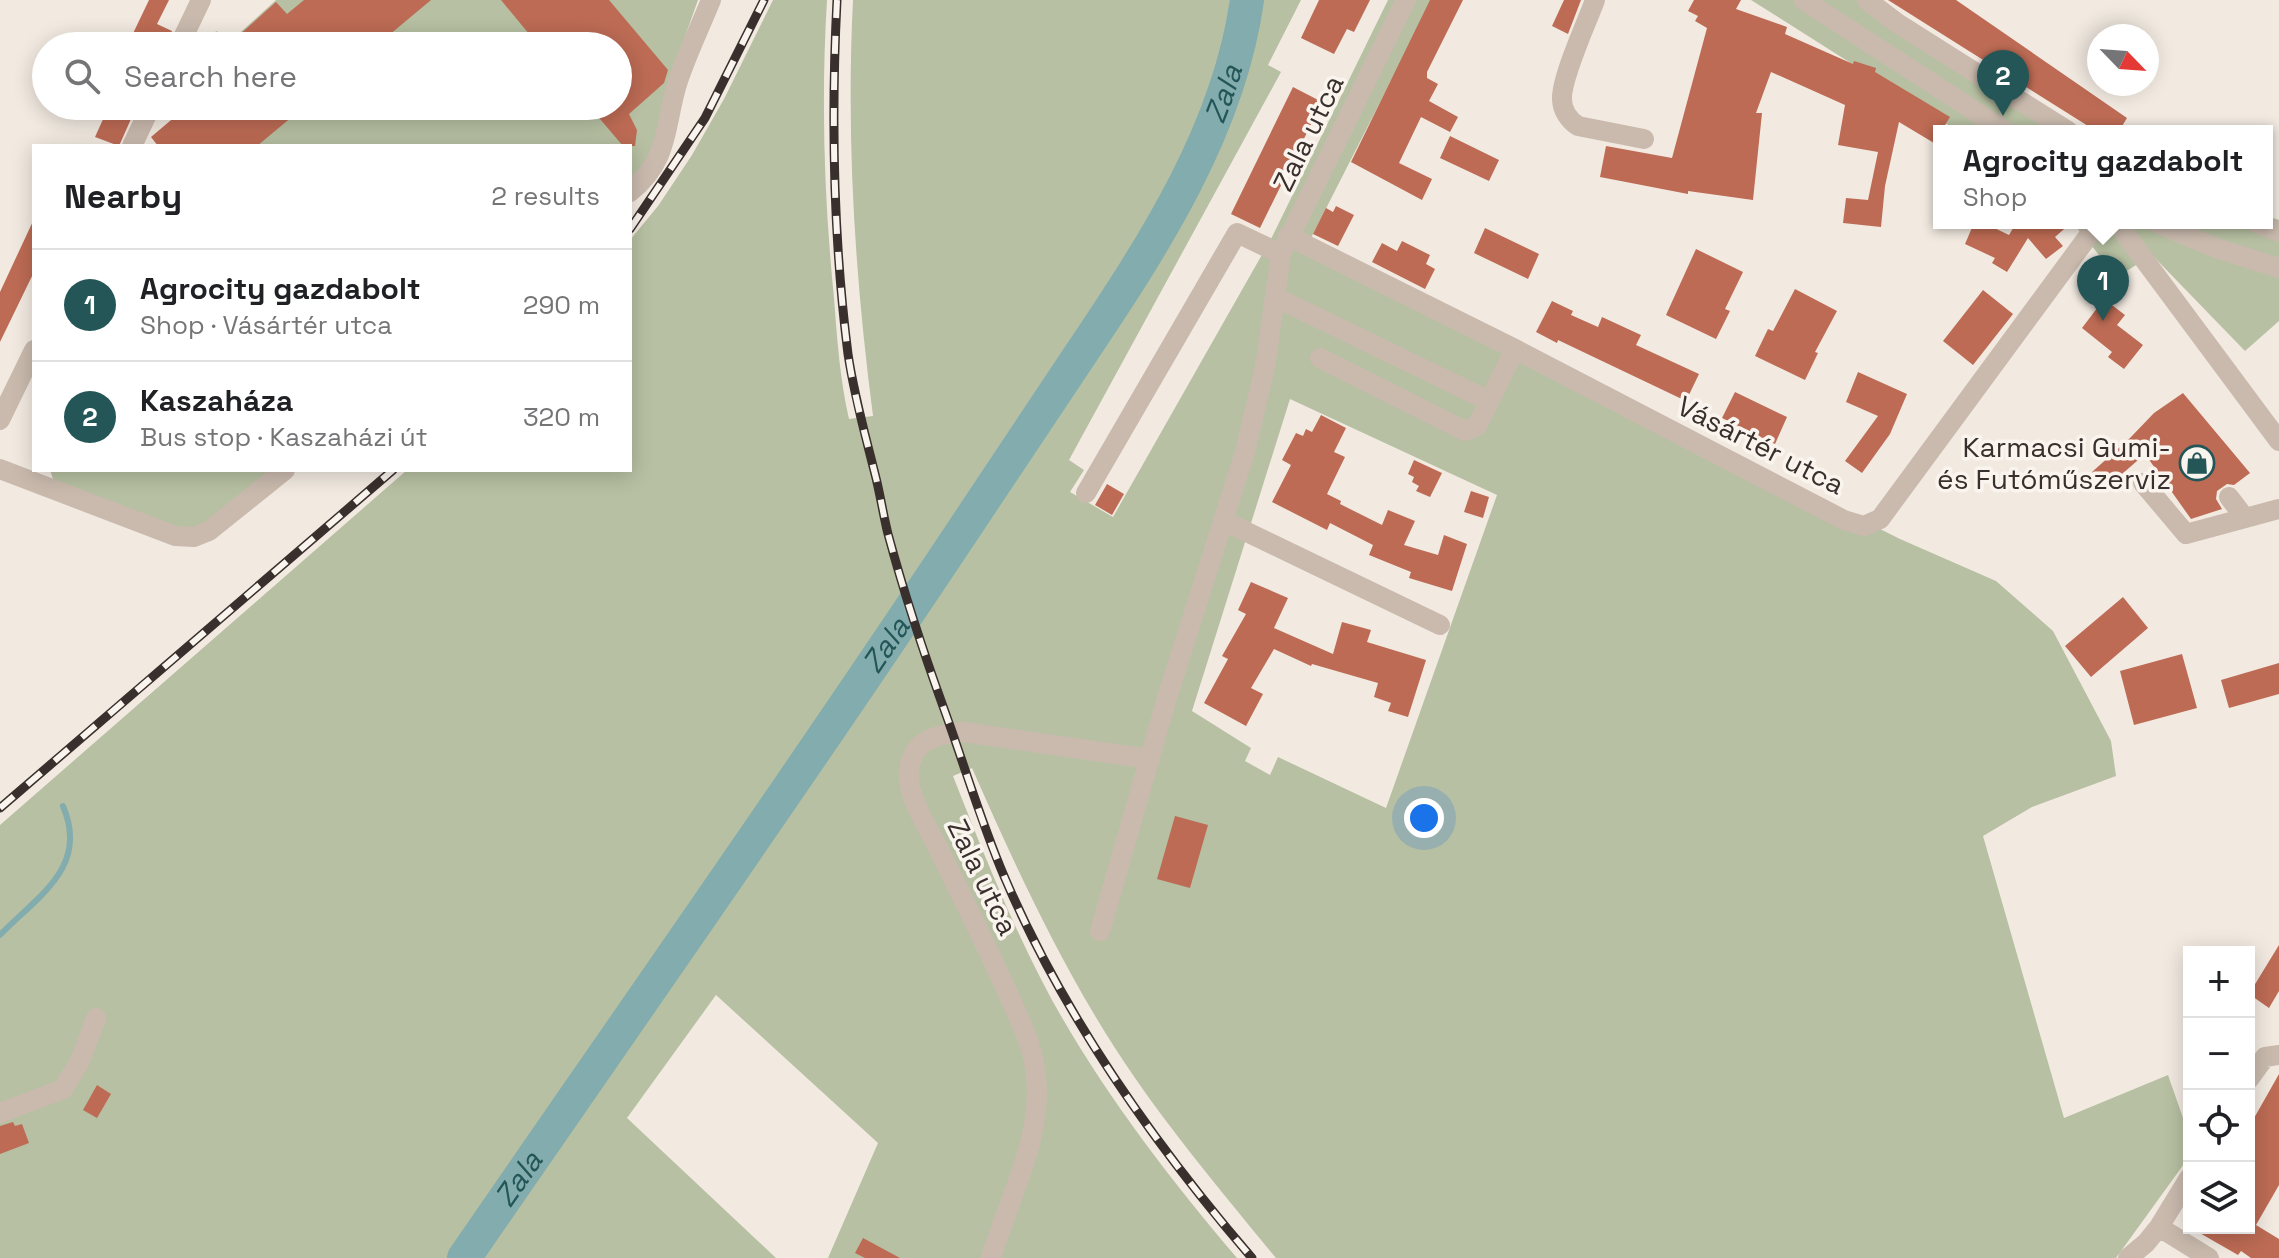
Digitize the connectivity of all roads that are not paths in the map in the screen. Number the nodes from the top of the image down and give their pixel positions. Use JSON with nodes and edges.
{"nodes":[{"id":1,"x":201,"y":0,"type":"edge"},
{"id":2,"x":711,"y":0,"type":"edge"},
{"id":3,"x":1406,"y":0,"type":"edge"},
{"id":4,"x":1595,"y":0,"type":"edge"},
{"id":5,"x":1804,"y":0,"type":"edge"},
{"id":6,"x":1867,"y":0,"type":"edge"},
{"id":7,"x":186,"y":32,"type":"edge"},
{"id":8,"x":144,"y":120,"type":"edge"},
{"id":9,"x":1996,"y":125,"type":"edge"},
{"id":10,"x":2058,"y":125,"type":"edge"},
{"id":11,"x":1644,"y":139,"type":"dead end"},
{"id":12,"x":133,"y":144,"type":"edge"},
{"id":13,"x":632,"y":190,"type":"edge"},
{"id":14,"x":2094,"y":229,"type":"edge"},
{"id":15,"x":2121,"y":229,"type":"edge"},
{"id":16,"x":2171,"y":229,"type":"edge"},
{"id":17,"x":1285,"y":245,"type":"junction"},
{"id":18,"x":2279,"y":268,"type":"edge"},
{"id":19,"x":1275,"y":297,"type":"junction"},
{"id":20,"x":1339,"y":328,"type":"junction"},
{"id":21,"x":1515,"y":349,"type":"junction"},
{"id":22,"x":32,"y":354,"type":"edge"},
{"id":23,"x":1489,"y":401,"type":"junction"},
{"id":24,"x":0,"y":420,"type":"edge"},
{"id":25,"x":2279,"y":441,"type":"edge"},
{"id":26,"x":0,"y":469,"type":"edge"},
{"id":27,"x":283,"y":472,"type":"edge"},
{"id":28,"x":2143,"y":483,"type":"dead end"},
{"id":29,"x":1086,"y":493,"type":"dead end"},
{"id":30,"x":2229,"y":497,"type":"dead end"},
{"id":31,"x":2279,"y":509,"type":"edge"},
{"id":32,"x":2245,"y":518,"type":"junction"},
{"id":33,"x":1224,"y":521,"type":"junction"},
{"id":34,"x":1440,"y":625,"type":"dead end"},
{"id":35,"x":1150,"y":759,"type":"junction"},
{"id":36,"x":1100,"y":931,"type":"dead end"},
{"id":37,"x":96,"y":1018,"type":"dead end"},
{"id":38,"x":2279,"y":1055,"type":"edge"},
{"id":39,"x":2255,"y":1071,"type":"edge"},
{"id":40,"x":0,"y":1113,"type":"edge"},
{"id":41,"x":2183,"y":1189,"type":"edge"},
{"id":42,"x":2154,"y":1243,"type":"edge"},
{"id":43,"x":991,"y":1258,"type":"edge"},
{"id":44,"x":2128,"y":1258,"type":"edge"},
{"id":45,"x":2209,"y":1258,"type":"edge"}],
"edges":[{"from":1,"to":7,"type":"street"},
{"from":2,"to":13,"type":"street"},
{"from":3,"to":17,"type":"street","name":"Zala utca"},
{"from":4,"to":11,"type":"street"},
{"from":5,"to":9,"type":"street"},
{"from":6,"to":10,"type":"street"},
{"from":8,"to":12,"type":"street"},
{"from":14,"to":21,"type":"street","name":"Vásártér utca"},
{"from":15,"to":25,"type":"street"},
{"from":16,"to":18,"type":"street"},
{"from":17,"to":19,"type":"street","name":"Zala utca"},
{"from":17,"to":21,"type":"street","name":"Vásártér utca"},
{"from":17,"to":29,"type":"street","name":"Vásártér utca"},
{"from":19,"to":20,"type":"street"},
{"from":19,"to":33,"type":"street","name":"Zala utca"},
{"from":20,"to":23,"type":"street"},
{"from":20,"to":23,"type":"street"},
{"from":21,"to":23,"type":"street"},
{"from":22,"to":24,"type":"street"},
{"from":26,"to":27,"type":"street"},
{"from":28,"to":32,"type":"street"},
{"from":30,"to":32,"type":"street"},
{"from":31,"to":32,"type":"street"},
{"from":33,"to":34,"type":"street"},
{"from":33,"to":35,"type":"street","name":"Zala utca"},
{"from":35,"to":36,"type":"street","name":"Zala utca"},
{"from":35,"to":43,"type":"street","name":"Zala utca"},
{"from":37,"to":40,"type":"street"},
{"from":38,"to":39,"type":"street"},
{"from":41,"to":42,"type":"street"},
{"from":42,"to":44,"type":"street"},
{"from":42,"to":45,"type":"street"}]}
